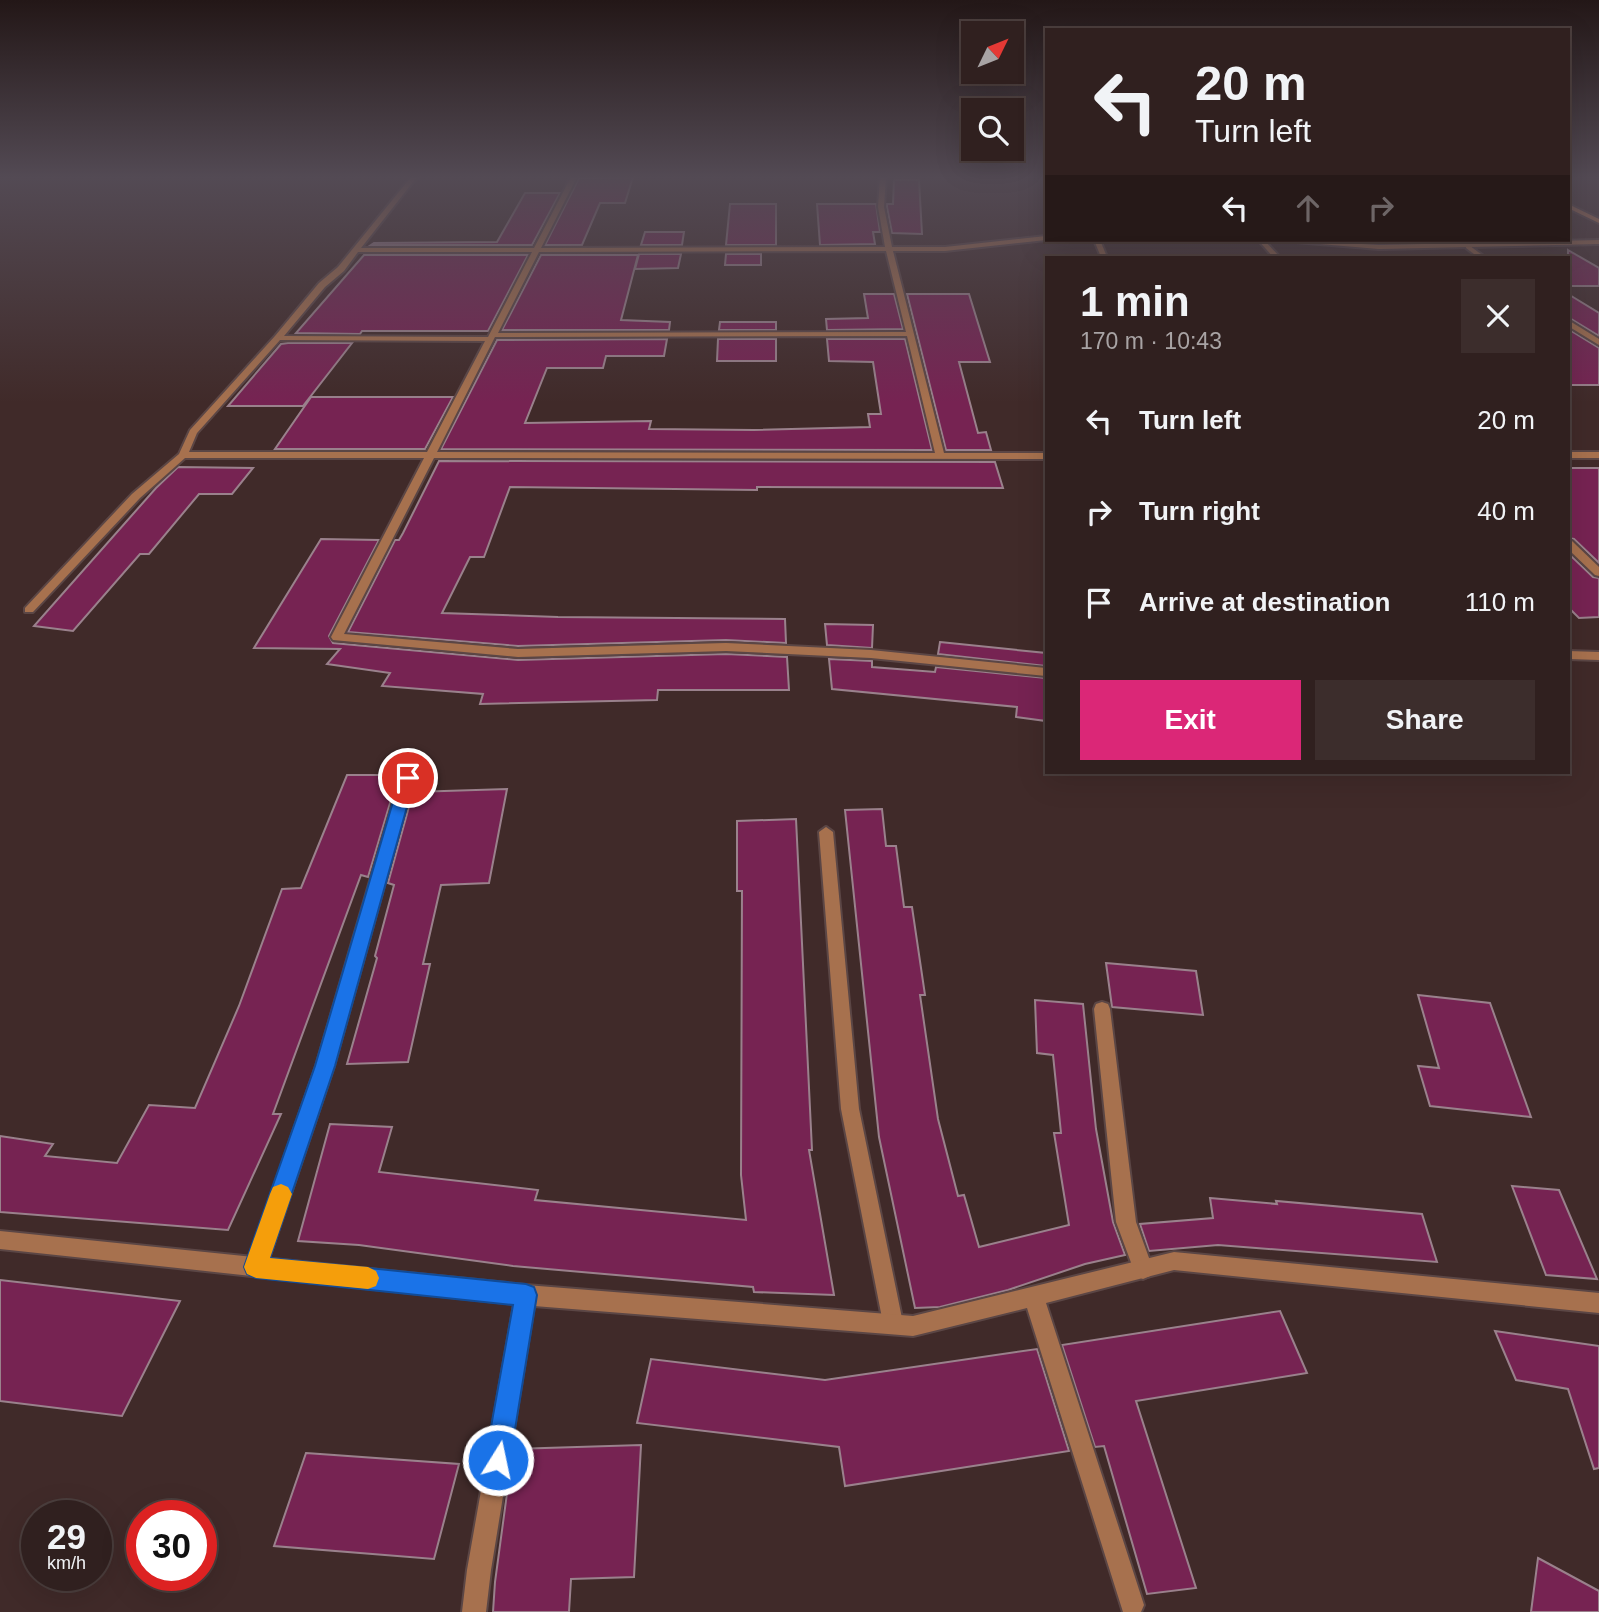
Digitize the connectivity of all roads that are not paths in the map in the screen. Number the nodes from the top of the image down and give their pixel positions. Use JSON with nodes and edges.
{"nodes":[{"id":1,"x":354,"y":252,"type":"edge"},
{"id":2,"x":534,"y":252,"type":"edge"},
{"id":3,"x":890,"y":252,"type":"edge"},
{"id":4,"x":1570,"y":323,"type":"edge"},
{"id":5,"x":910,"y":334,"type":"junction"},
{"id":6,"x":491,"y":337,"type":"junction"},
{"id":7,"x":278,"y":338,"type":"junction"},
{"id":8,"x":1599,"y":343,"type":"edge"},
{"id":9,"x":183,"y":455,"type":"junction"},
{"id":10,"x":940,"y":455,"type":"junction"},
{"id":11,"x":1570,"y":455,"type":"edge"},
{"id":12,"x":1599,"y":455,"type":"edge"},
{"id":13,"x":428,"y":456,"type":"junction"},
{"id":14,"x":1045,"y":456,"type":"edge"},
{"id":15,"x":1570,"y":545,"type":"edge"},
{"id":16,"x":1599,"y":573,"type":"edge"},
{"id":17,"x":29,"y":610,"type":"dead end"},
{"id":18,"x":1570,"y":654,"type":"edge"},
{"id":19,"x":1599,"y":656,"type":"edge"},
{"id":20,"x":1045,"y":672,"type":"edge"},
{"id":21,"x":408,"y":778,"type":"dead end"},
{"id":22,"x":826,"y":832,"type":"dead end"},
{"id":23,"x":1102,"y":1009,"type":"dead end"},
{"id":24,"x":0,"y":1240,"type":"edge"},
{"id":25,"x":256,"y":1267,"type":"junction"},
{"id":26,"x":1143,"y":1269,"type":"junction"},
{"id":27,"x":526,"y":1295,"type":"junction"},
{"id":28,"x":1033,"y":1296,"type":"junction"},
{"id":29,"x":1599,"y":1303,"type":"edge"},
{"id":30,"x":893,"y":1323,"type":"junction"},
{"id":31,"x":1132,"y":1605,"type":"dead end"},
{"id":32,"x":474,"y":1612,"type":"edge"}],
"edges":[{"from":1,"to":7,"type":"street"},
{"from":2,"to":6,"type":"street"},
{"from":3,"to":5,"type":"street"},
{"from":4,"to":8,"type":"street"},
{"from":5,"to":6,"type":"street"},
{"from":5,"to":10,"type":"street"},
{"from":6,"to":7,"type":"street"},
{"from":6,"to":13,"type":"street"},
{"from":7,"to":9,"type":"street"},
{"from":9,"to":13,"type":"street"},
{"from":9,"to":17,"type":"street"},
{"from":10,"to":13,"type":"street"},
{"from":10,"to":14,"type":"street"},
{"from":11,"to":12,"type":"street"},
{"from":13,"to":20,"type":"street"},
{"from":15,"to":16,"type":"street"},
{"from":18,"to":19,"type":"street"},
{"from":21,"to":25,"type":"street"},
{"from":22,"to":30,"type":"street"},
{"from":23,"to":26,"type":"street"},
{"from":24,"to":25,"type":"street"},
{"from":25,"to":27,"type":"street"},
{"from":26,"to":28,"type":"street"},
{"from":26,"to":29,"type":"street"},
{"from":27,"to":30,"type":"street"},
{"from":27,"to":32,"type":"street"},
{"from":28,"to":30,"type":"street"},
{"from":28,"to":31,"type":"street"}]}
